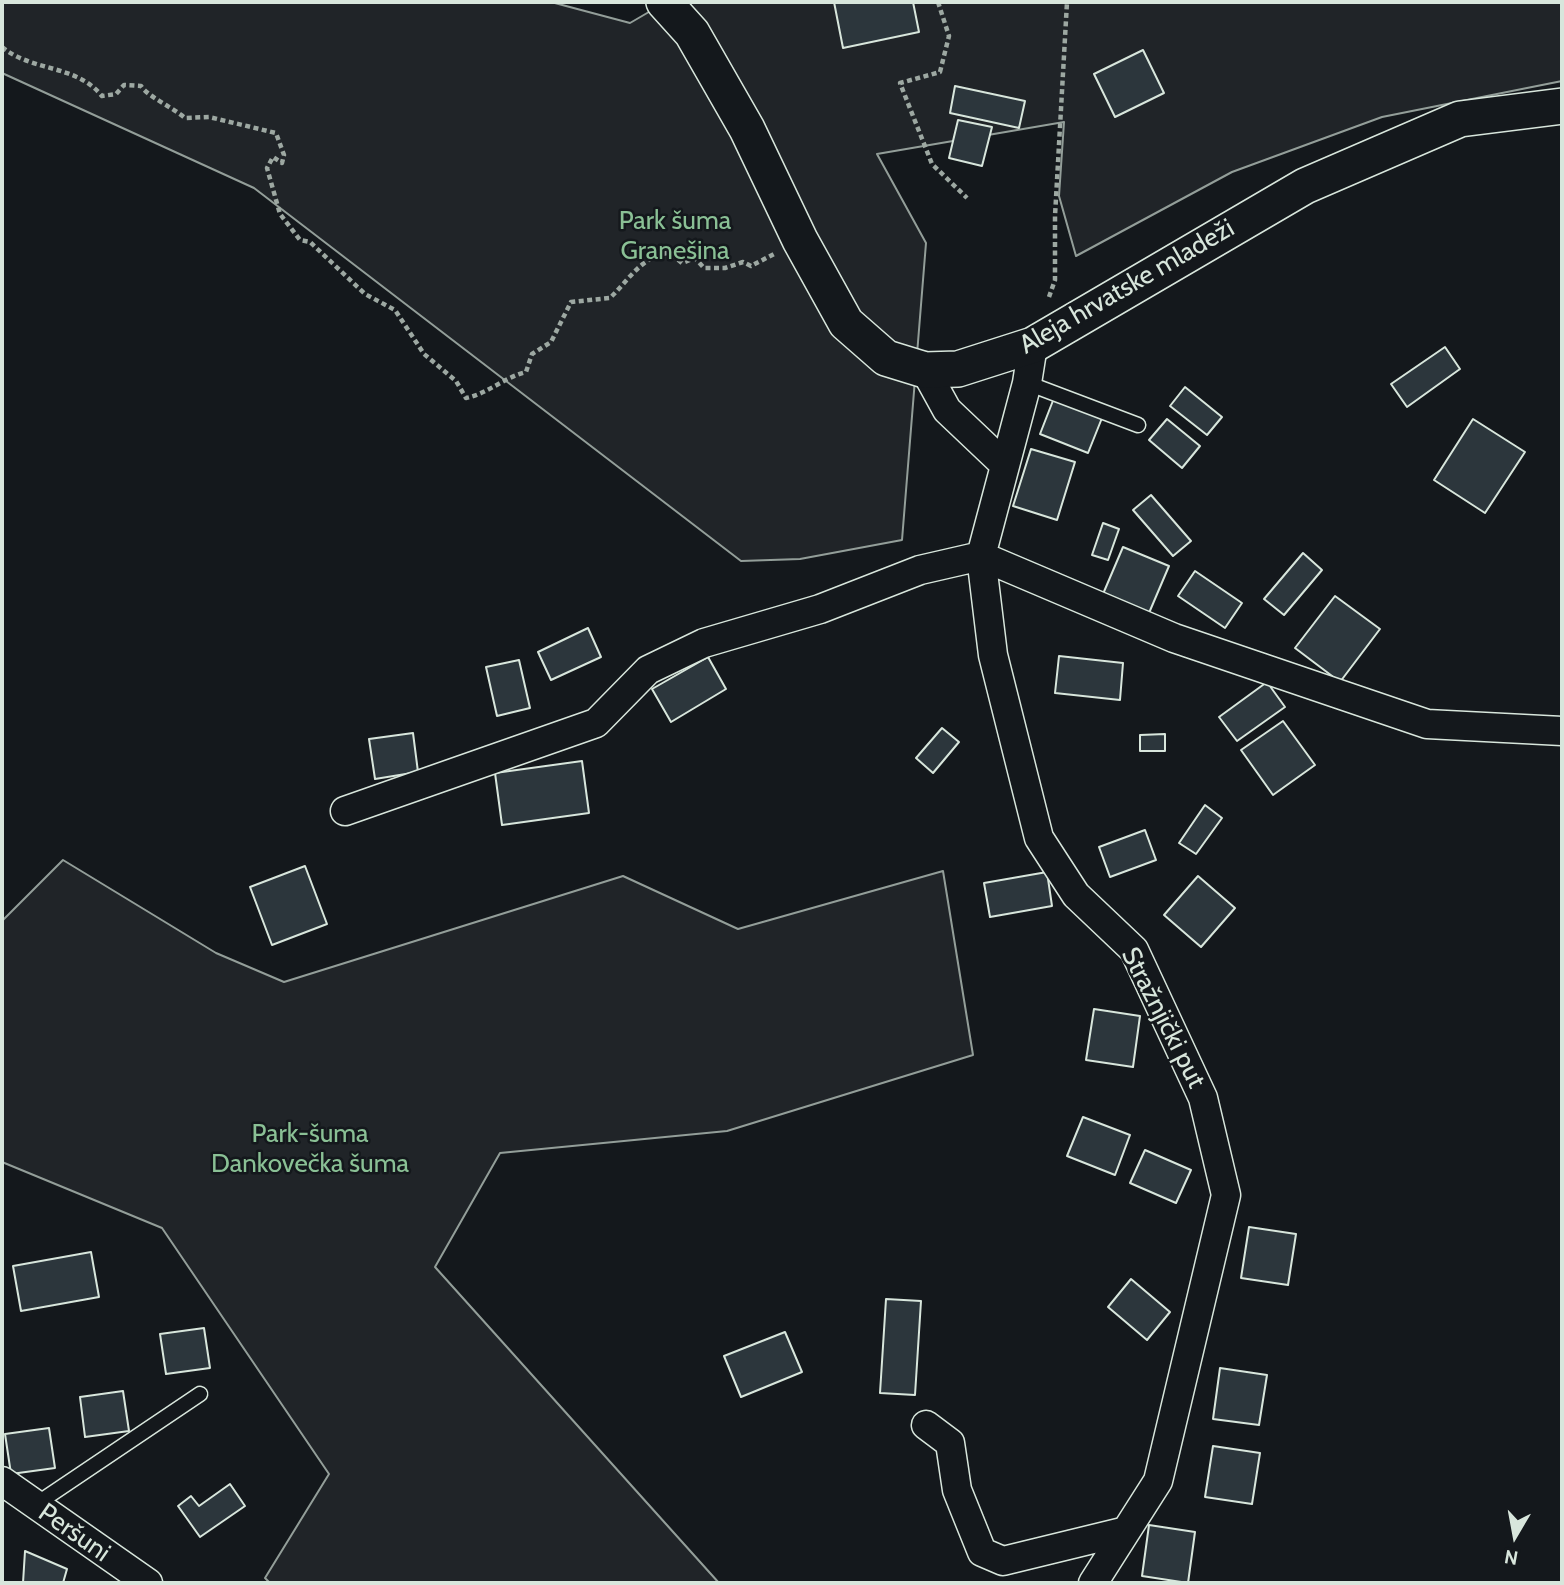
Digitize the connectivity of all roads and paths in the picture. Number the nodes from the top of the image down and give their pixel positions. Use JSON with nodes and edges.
{"nodes":[{"id":1,"x":664,"y":2,"type":"edge"},
{"id":2,"x":938,"y":2,"type":"edge"},
{"id":3,"x":1066,"y":2,"type":"edge"},
{"id":4,"x":2,"y":47,"type":"edge"},
{"id":5,"x":1562,"y":106,"type":"edge"},
{"id":6,"x":967,"y":198,"type":"dead end"},
{"id":7,"x":800,"y":240,"type":"junction"},
{"id":8,"x":1033,"y":345,"type":"junction"},
{"id":9,"x":925,"y":370,"type":"junction"},
{"id":10,"x":1027,"y":383,"type":"junction"},
{"id":11,"x":1138,"y":425,"type":"dead end"},
{"id":12,"x":1005,"y":465,"type":"junction"},
{"id":13,"x":981,"y":556,"type":"junction"},
{"id":14,"x":1562,"y":731,"type":"edge"},
{"id":15,"x":345,"y":811,"type":"dead end"},
{"id":16,"x":200,"y":1394,"type":"dead end"},
{"id":17,"x":926,"y":1425,"type":"dead end"},
{"id":18,"x":2,"y":1481,"type":"edge"},
{"id":19,"x":35,"y":1505,"type":"junction"},
{"id":20,"x":1126,"y":1531,"type":"junction"},
{"id":21,"x":148,"y":1583,"type":"edge"},
{"id":22,"x":1093,"y":1583,"type":"edge"}],
"edges":[{"from":1,"to":7,"type":"street","name":"Aleja hrvatske mladeži"},
{"from":2,"to":6,"type":"path"},
{"from":3,"to":8,"type":"path"},
{"from":4,"to":7,"type":"path"},
{"from":5,"to":8,"type":"street","name":"Aleja hrvatske mladeži"},
{"from":7,"to":9,"type":"street","name":"Aleja hrvatske mladeži"},
{"from":8,"to":9,"type":"street","name":"Aleja hrvatske mladeži"},
{"from":8,"to":10,"type":"street","name":"Stražnjički put"},
{"from":9,"to":12,"type":"street"},
{"from":10,"to":11,"type":"lane"},
{"from":10,"to":12,"type":"street","name":"Stražnjički put"},
{"from":12,"to":13,"type":"street","name":"Stražnjički put"},
{"from":13,"to":14,"type":"street"},
{"from":13,"to":15,"type":"street"},
{"from":13,"to":20,"type":"street","name":"Stražnjički put"},
{"from":16,"to":19,"type":"lane"},
{"from":17,"to":20,"type":"street"},
{"from":18,"to":19,"type":"street","name":"Peršuni"},
{"from":19,"to":21,"type":"street","name":"Peršuni"},
{"from":20,"to":22,"type":"street","name":"Stražnjički put"}]}
